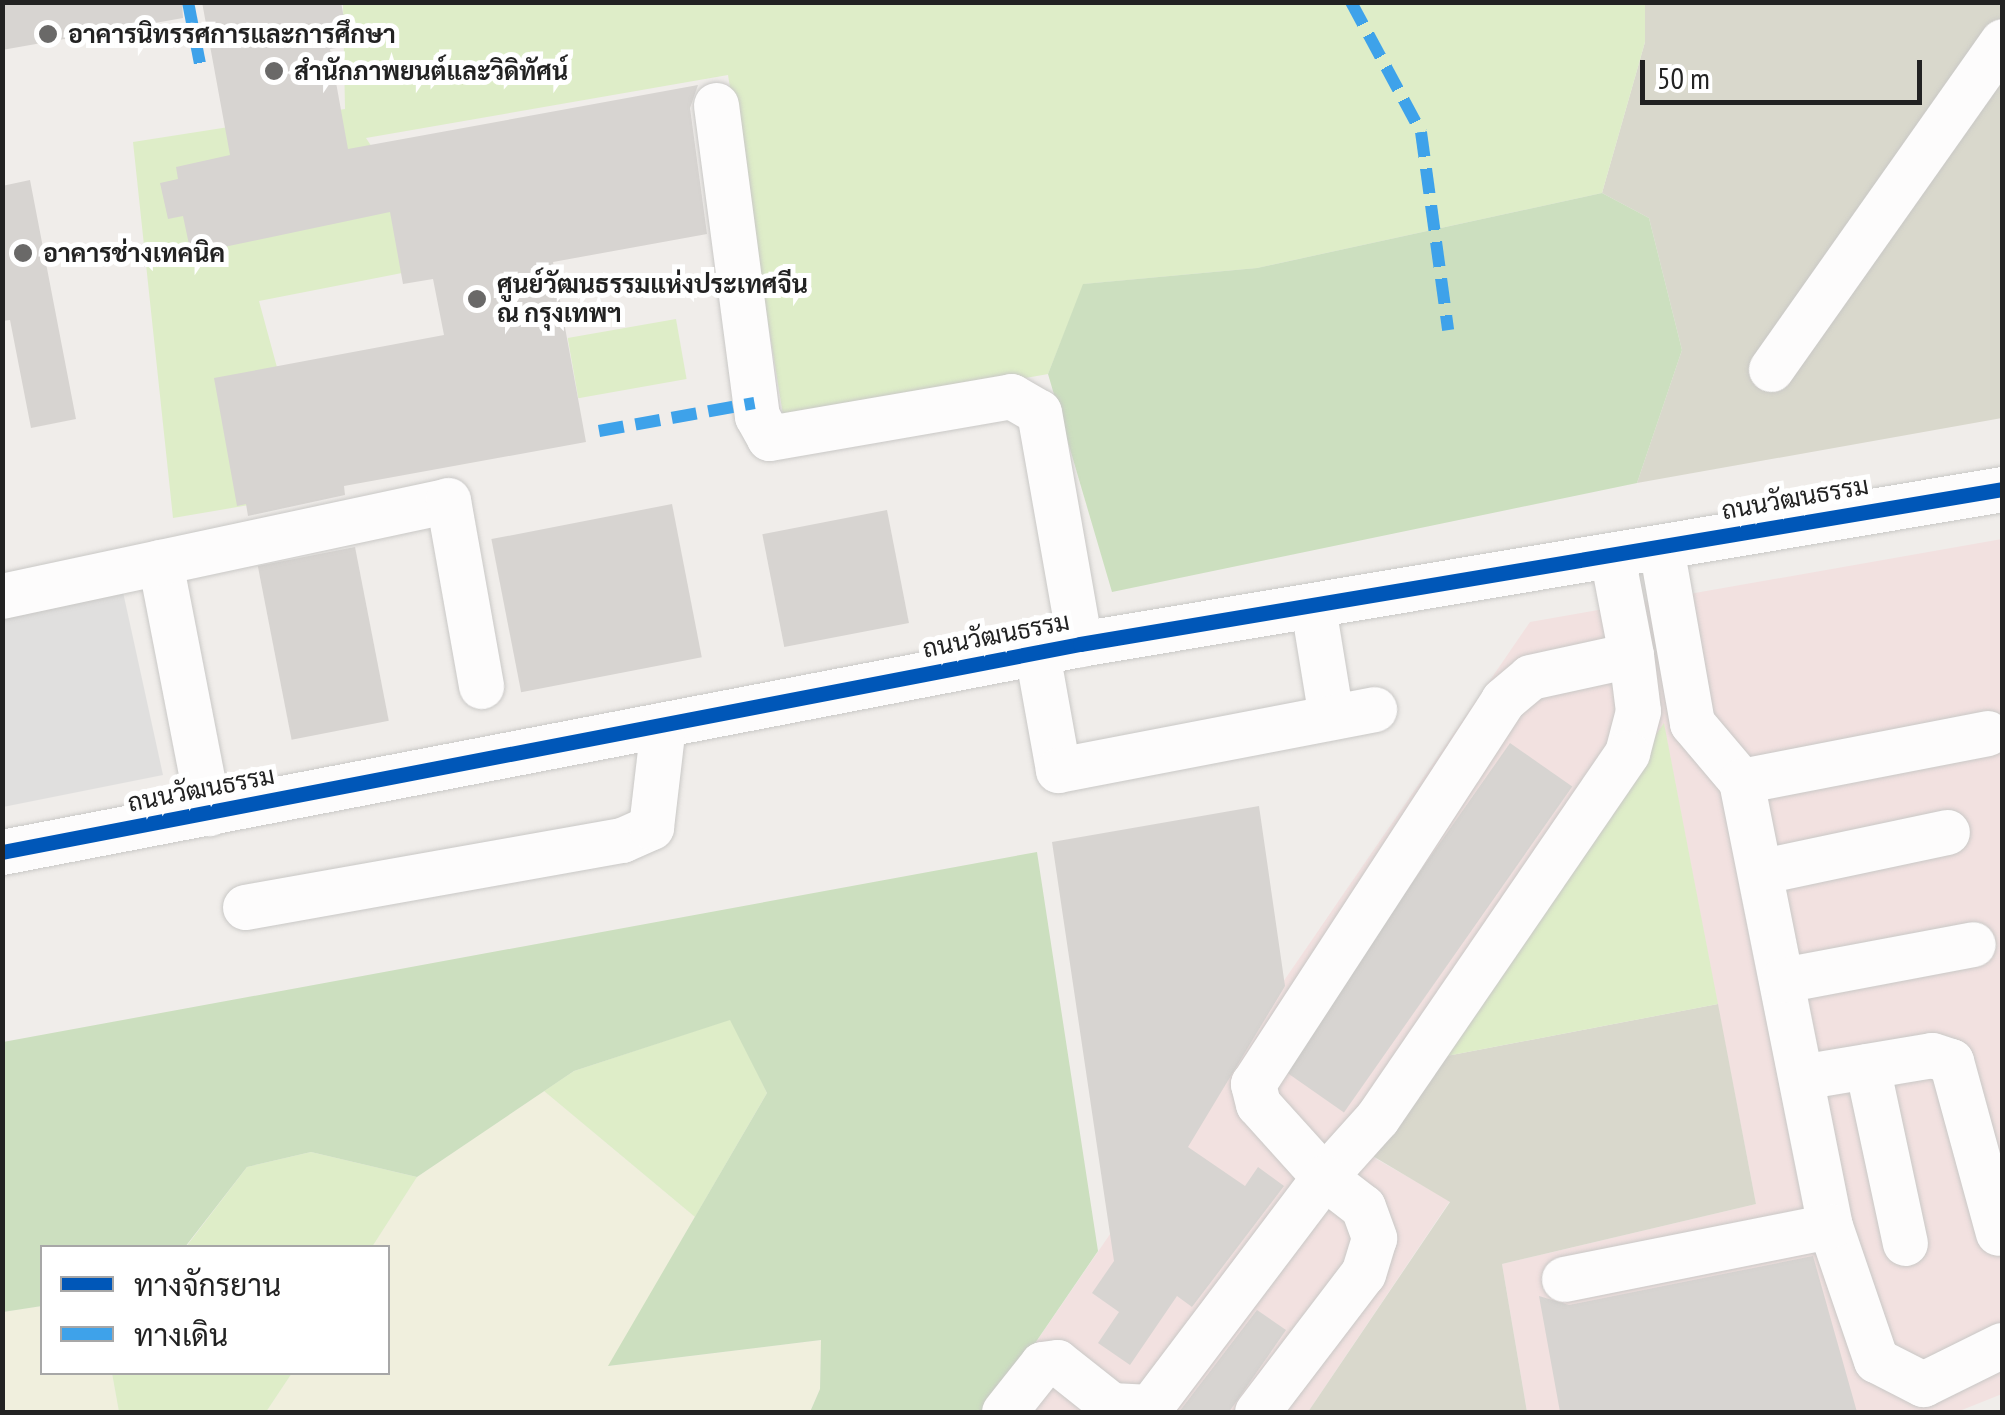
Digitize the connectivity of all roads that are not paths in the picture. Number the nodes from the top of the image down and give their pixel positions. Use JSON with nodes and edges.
{"nodes":[{"id":1,"x":2002,"y":41,"type":"edge"},
{"id":2,"x":716,"y":105,"type":"dead end"},
{"id":3,"x":1771,"y":369,"type":"dead end"},
{"id":4,"x":2002,"y":488,"type":"edge"},
{"id":5,"x":1661,"y":547,"type":"junction"},
{"id":6,"x":1612,"y":556,"type":"junction"},
{"id":7,"x":160,"y":562,"type":"junction"},
{"id":8,"x":2,"y":596,"type":"edge"},
{"id":9,"x":1313,"y":606,"type":"junction"},
{"id":10,"x":1080,"y":644,"type":"junction"},
{"id":11,"x":1037,"y":653,"type":"junction"},
{"id":12,"x":1631,"y":655,"type":"junction"},
{"id":13,"x":481,"y":686,"type":"dead end"},
{"id":14,"x":1374,"y":709,"type":"dead end"},
{"id":15,"x":1330,"y":717,"type":"junction"},
{"id":16,"x":662,"y":725,"type":"junction"},
{"id":17,"x":1988,"y":733,"type":"dead end"},
{"id":18,"x":1740,"y":780,"type":"junction"},
{"id":19,"x":209,"y":813,"type":"junction"},
{"id":20,"x":1947,"y":832,"type":"dead end"},
{"id":21,"x":2,"y":852,"type":"edge"},
{"id":22,"x":1763,"y":871,"type":"junction"},
{"id":23,"x":245,"y":906,"type":"dead end"},
{"id":24,"x":1972,"y":944,"type":"dead end"},
{"id":25,"x":1784,"y":980,"type":"junction"},
{"id":26,"x":1867,"y":1066,"type":"junction"},
{"id":27,"x":1801,"y":1077,"type":"junction"},
{"id":28,"x":1324,"y":1176,"type":"junction"},
{"id":29,"x":1830,"y":1226,"type":"junction"},
{"id":30,"x":1998,"y":1232,"type":"dead end"},
{"id":31,"x":1905,"y":1243,"type":"dead end"},
{"id":32,"x":1564,"y":1279,"type":"dead end"},
{"id":33,"x":2002,"y":1345,"type":"edge"},
{"id":34,"x":1004,"y":1412,"type":"edge"},
{"id":35,"x":1257,"y":1412,"type":"edge"}],
"edges":[{"from":1,"to":3,"type":"street"},
{"from":2,"to":10,"type":"street"},
{"from":4,"to":5,"type":"street","name":"ถนนวัฒนธรรม"},
{"from":5,"to":6,"type":"street","name":"ถนนวัฒนธรรม"},
{"from":5,"to":18,"type":"street"},
{"from":6,"to":9,"type":"street","name":"ถนนวัฒนธรรม"},
{"from":6,"to":12,"type":"street"},
{"from":7,"to":8,"type":"street"},
{"from":7,"to":13,"type":"street"},
{"from":7,"to":19,"type":"street"},
{"from":9,"to":10,"type":"street","name":"ถนนวัฒนธรรม"},
{"from":9,"to":15,"type":"street"},
{"from":10,"to":11,"type":"street","name":"ถนนวัฒนธรรม"},
{"from":11,"to":15,"type":"street"},
{"from":11,"to":16,"type":"street","name":"ถนนวัฒนธรรม"},
{"from":12,"to":28,"type":"street"},
{"from":12,"to":28,"type":"street"},
{"from":14,"to":15,"type":"street"},
{"from":16,"to":19,"type":"street","name":"ถนนวัฒนธรรม"},
{"from":16,"to":23,"type":"street"},
{"from":17,"to":18,"type":"street"},
{"from":18,"to":22,"type":"street"},
{"from":19,"to":21,"type":"street","name":"ถนนวัฒนธรรม"},
{"from":20,"to":22,"type":"street"},
{"from":22,"to":25,"type":"street"},
{"from":24,"to":25,"type":"street"},
{"from":25,"to":27,"type":"street"},
{"from":26,"to":27,"type":"street"},
{"from":26,"to":30,"type":"street"},
{"from":26,"to":31,"type":"street"},
{"from":27,"to":29,"type":"street"},
{"from":28,"to":34,"type":"street"},
{"from":28,"to":35,"type":"street"},
{"from":29,"to":32,"type":"street"},
{"from":29,"to":33,"type":"street"}]}
